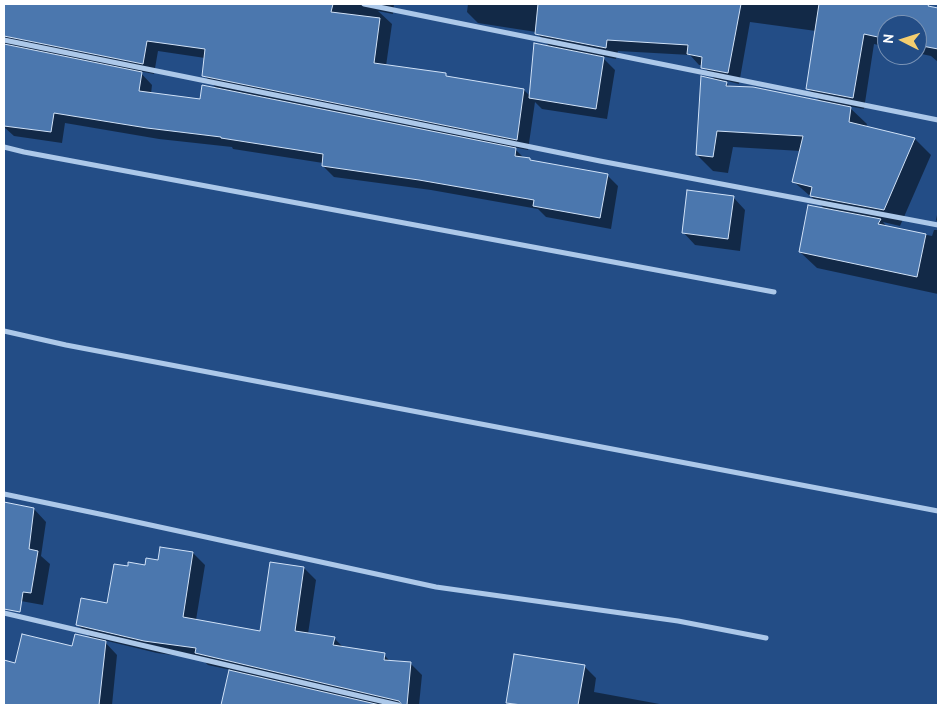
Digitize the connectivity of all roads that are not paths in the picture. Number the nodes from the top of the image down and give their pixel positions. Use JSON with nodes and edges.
{"nodes":[{"id":1,"x":364,"y":4,"type":"edge"},
{"id":2,"x":4,"y":40,"type":"edge"},
{"id":3,"x":938,"y":120,"type":"edge"},
{"id":4,"x":4,"y":146,"type":"edge"},
{"id":5,"x":938,"y":225,"type":"edge"},
{"id":6,"x":774,"y":292,"type":"dead end"},
{"id":7,"x":4,"y":331,"type":"edge"},
{"id":8,"x":4,"y":494,"type":"edge"},
{"id":9,"x":938,"y":511,"type":"edge"},
{"id":10,"x":4,"y":613,"type":"edge"},
{"id":11,"x":766,"y":638,"type":"dead end"},
{"id":12,"x":398,"y":705,"type":"edge"}],
"edges":[{"from":1,"to":3,"type":"street"},
{"from":2,"to":5,"type":"street"},
{"from":4,"to":6,"type":"street"},
{"from":7,"to":9,"type":"street"},
{"from":8,"to":11,"type":"street"},
{"from":10,"to":12,"type":"street"}]}
